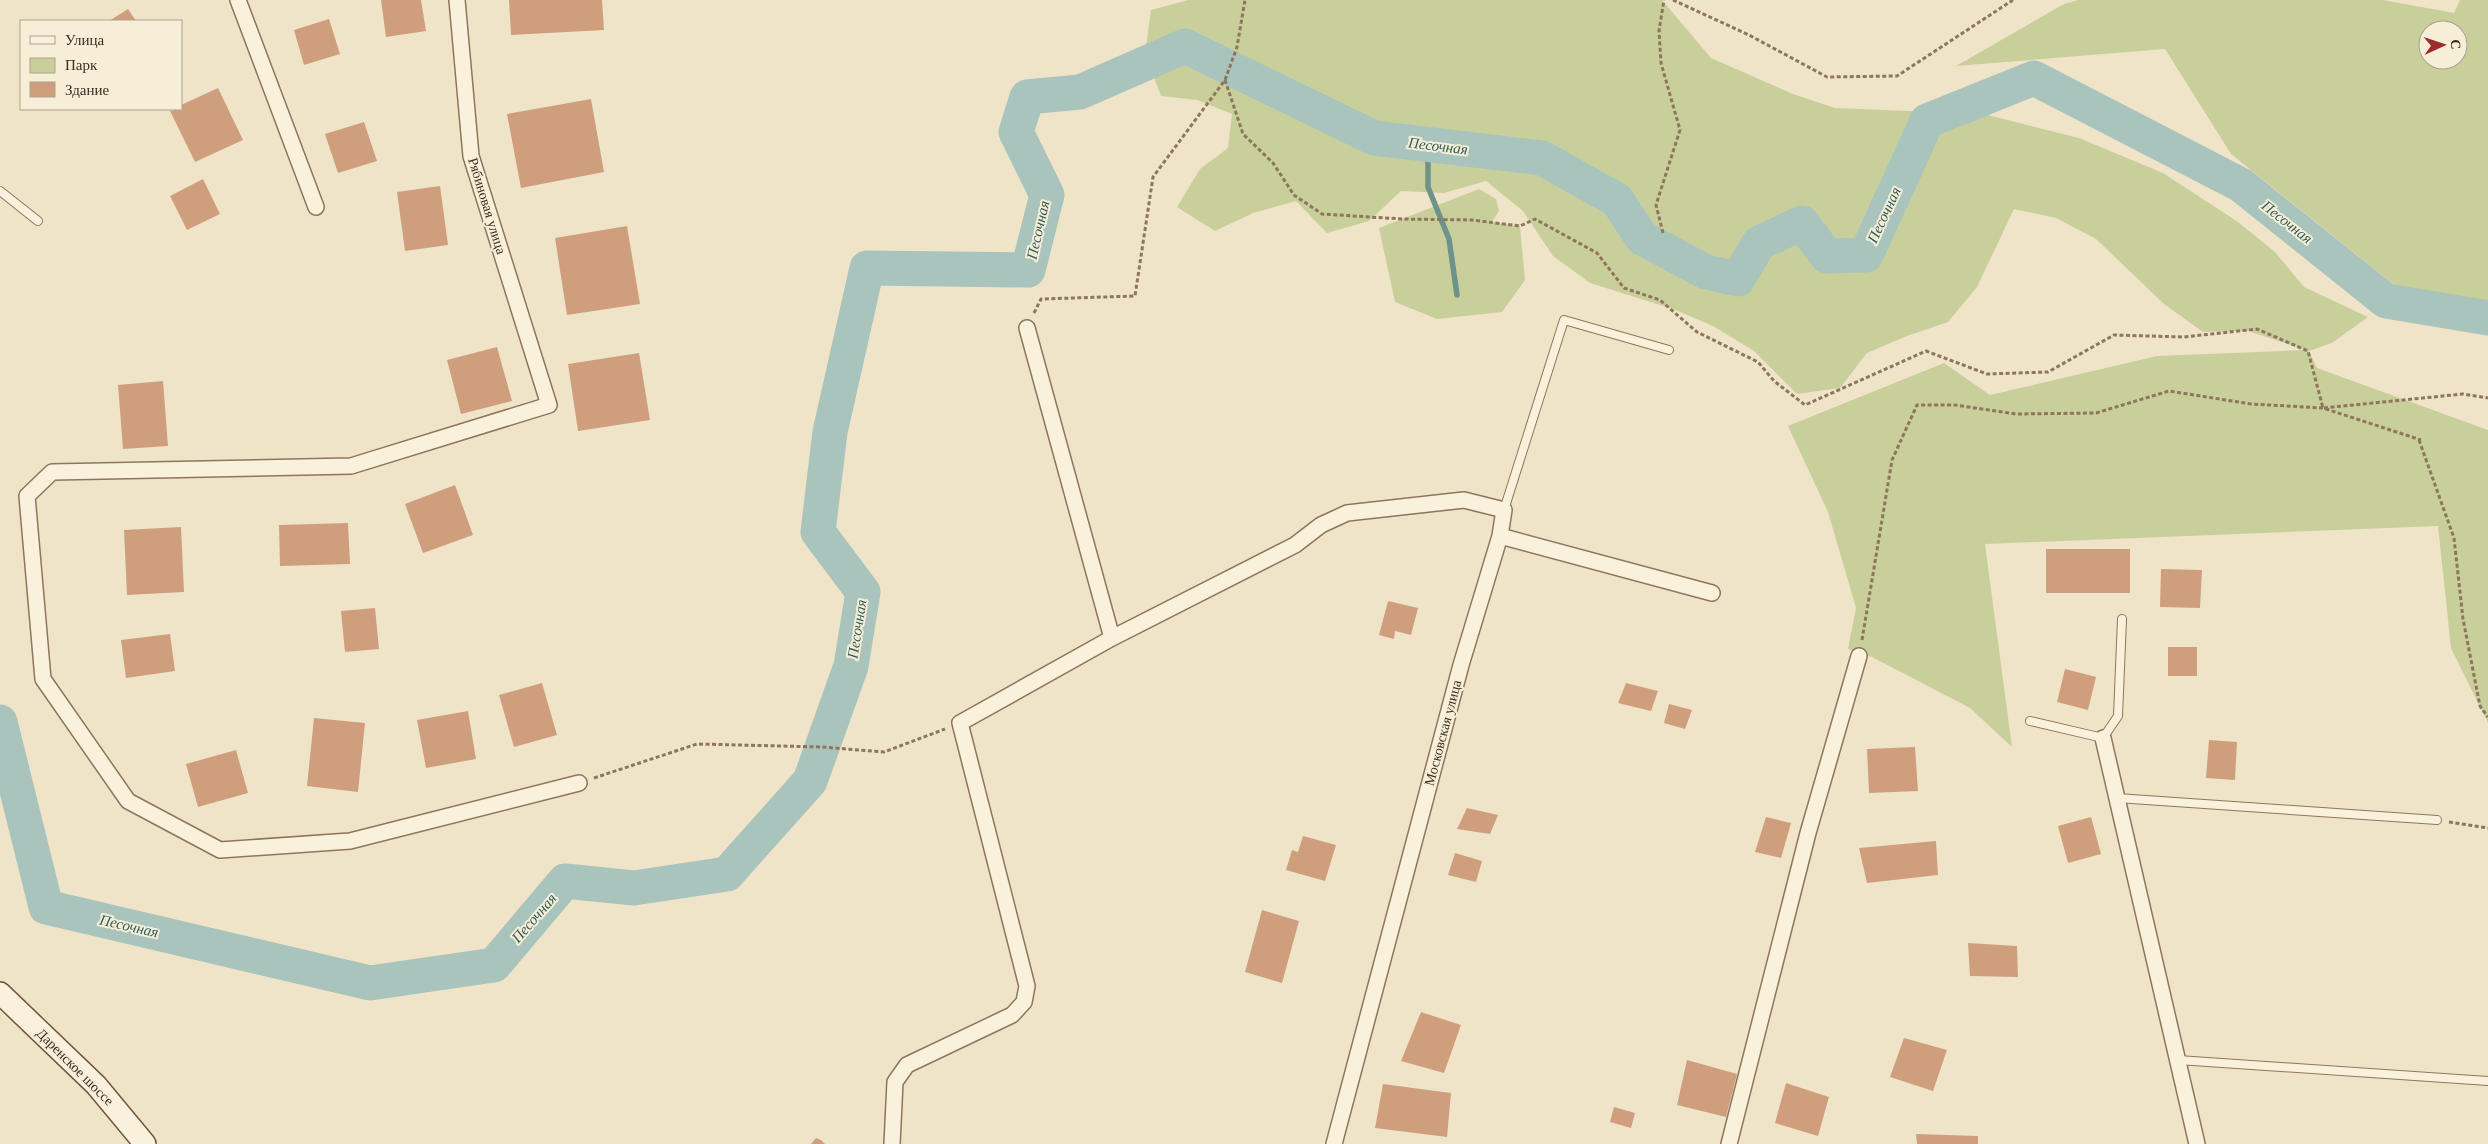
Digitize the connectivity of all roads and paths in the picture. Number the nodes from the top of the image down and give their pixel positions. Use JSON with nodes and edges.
{"nodes":[{"id":1,"x":238,"y":0,"type":"edge"},
{"id":2,"x":457,"y":0,"type":"edge"},
{"id":3,"x":1245,"y":0,"type":"edge"},
{"id":4,"x":1664,"y":0,"type":"edge"},
{"id":5,"x":1673,"y":0,"type":"edge"},
{"id":6,"x":2013,"y":0,"type":"edge"},
{"id":7,"x":1226,"y":80,"type":"junction"},
{"id":8,"x":0,"y":191,"type":"edge"},
{"id":9,"x":316,"y":207,"type":"dead end"},
{"id":10,"x":38,"y":221,"type":"dead end"},
{"id":11,"x":1663,"y":233,"type":"dead end"},
{"id":12,"x":1027,"y":328,"type":"joint"},
{"id":13,"x":1669,"y":350,"type":"dead end"},
{"id":14,"x":2488,"y":398,"type":"edge"},
{"id":15,"x":2323,"y":408,"type":"junction"},
{"id":16,"x":1504,"y":510,"type":"junction"},
{"id":17,"x":1500,"y":536,"type":"junction"},
{"id":18,"x":1712,"y":593,"type":"dead end"},
{"id":19,"x":2122,"y":619,"type":"dead end"},
{"id":20,"x":1112,"y":638,"type":"junction"},
{"id":21,"x":1859,"y":656,"type":"joint"},
{"id":22,"x":2488,"y":717,"type":"edge"},
{"id":23,"x":2030,"y":721,"type":"dead end"},
{"id":24,"x":960,"y":723,"type":"junction"},
{"id":25,"x":2103,"y":738,"type":"junction"},
{"id":26,"x":579,"y":783,"type":"joint"},
{"id":27,"x":2116,"y":798,"type":"junction"},
{"id":28,"x":2438,"y":820,"type":"joint"},
{"id":29,"x":2488,"y":828,"type":"edge"},
{"id":30,"x":0,"y":993,"type":"edge"},
{"id":31,"x":2178,"y":1060,"type":"junction"},
{"id":32,"x":2488,"y":1081,"type":"edge"},
{"id":33,"x":145,"y":1144,"type":"edge"},
{"id":34,"x":892,"y":1144,"type":"edge"},
{"id":35,"x":1334,"y":1144,"type":"edge"},
{"id":36,"x":1729,"y":1144,"type":"edge"},
{"id":37,"x":2197,"y":1144,"type":"edge"}],
"edges":[{"from":1,"to":9,"type":"street"},
{"from":2,"to":26,"type":"street","name":"Рябиновая улица"},
{"from":3,"to":7,"type":"path"},
{"from":4,"to":11,"type":"path"},
{"from":5,"to":6,"type":"path"},
{"from":7,"to":12,"type":"path"},
{"from":7,"to":15,"type":"path"},
{"from":8,"to":10,"type":"lane"},
{"from":12,"to":20,"type":"street"},
{"from":13,"to":16,"type":"lane"},
{"from":14,"to":15,"type":"path"},
{"from":15,"to":21,"type":"path"},
{"from":15,"to":22,"type":"path"},
{"from":16,"to":17,"type":"street","name":"Московская улица"},
{"from":16,"to":20,"type":"street"},
{"from":17,"to":18,"type":"street"},
{"from":17,"to":35,"type":"street","name":"Московская улица"},
{"from":19,"to":25,"type":"lane"},
{"from":20,"to":24,"type":"street"},
{"from":21,"to":36,"type":"street"},
{"from":23,"to":25,"type":"lane"},
{"from":24,"to":26,"type":"path"},
{"from":24,"to":34,"type":"street"},
{"from":25,"to":27,"type":"street"},
{"from":27,"to":28,"type":"lane"},
{"from":27,"to":31,"type":"street"},
{"from":28,"to":29,"type":"path"},
{"from":30,"to":33,"type":"main road","name":"Даренское шоссе"},
{"from":31,"to":32,"type":"lane"},
{"from":31,"to":37,"type":"street"}]}
